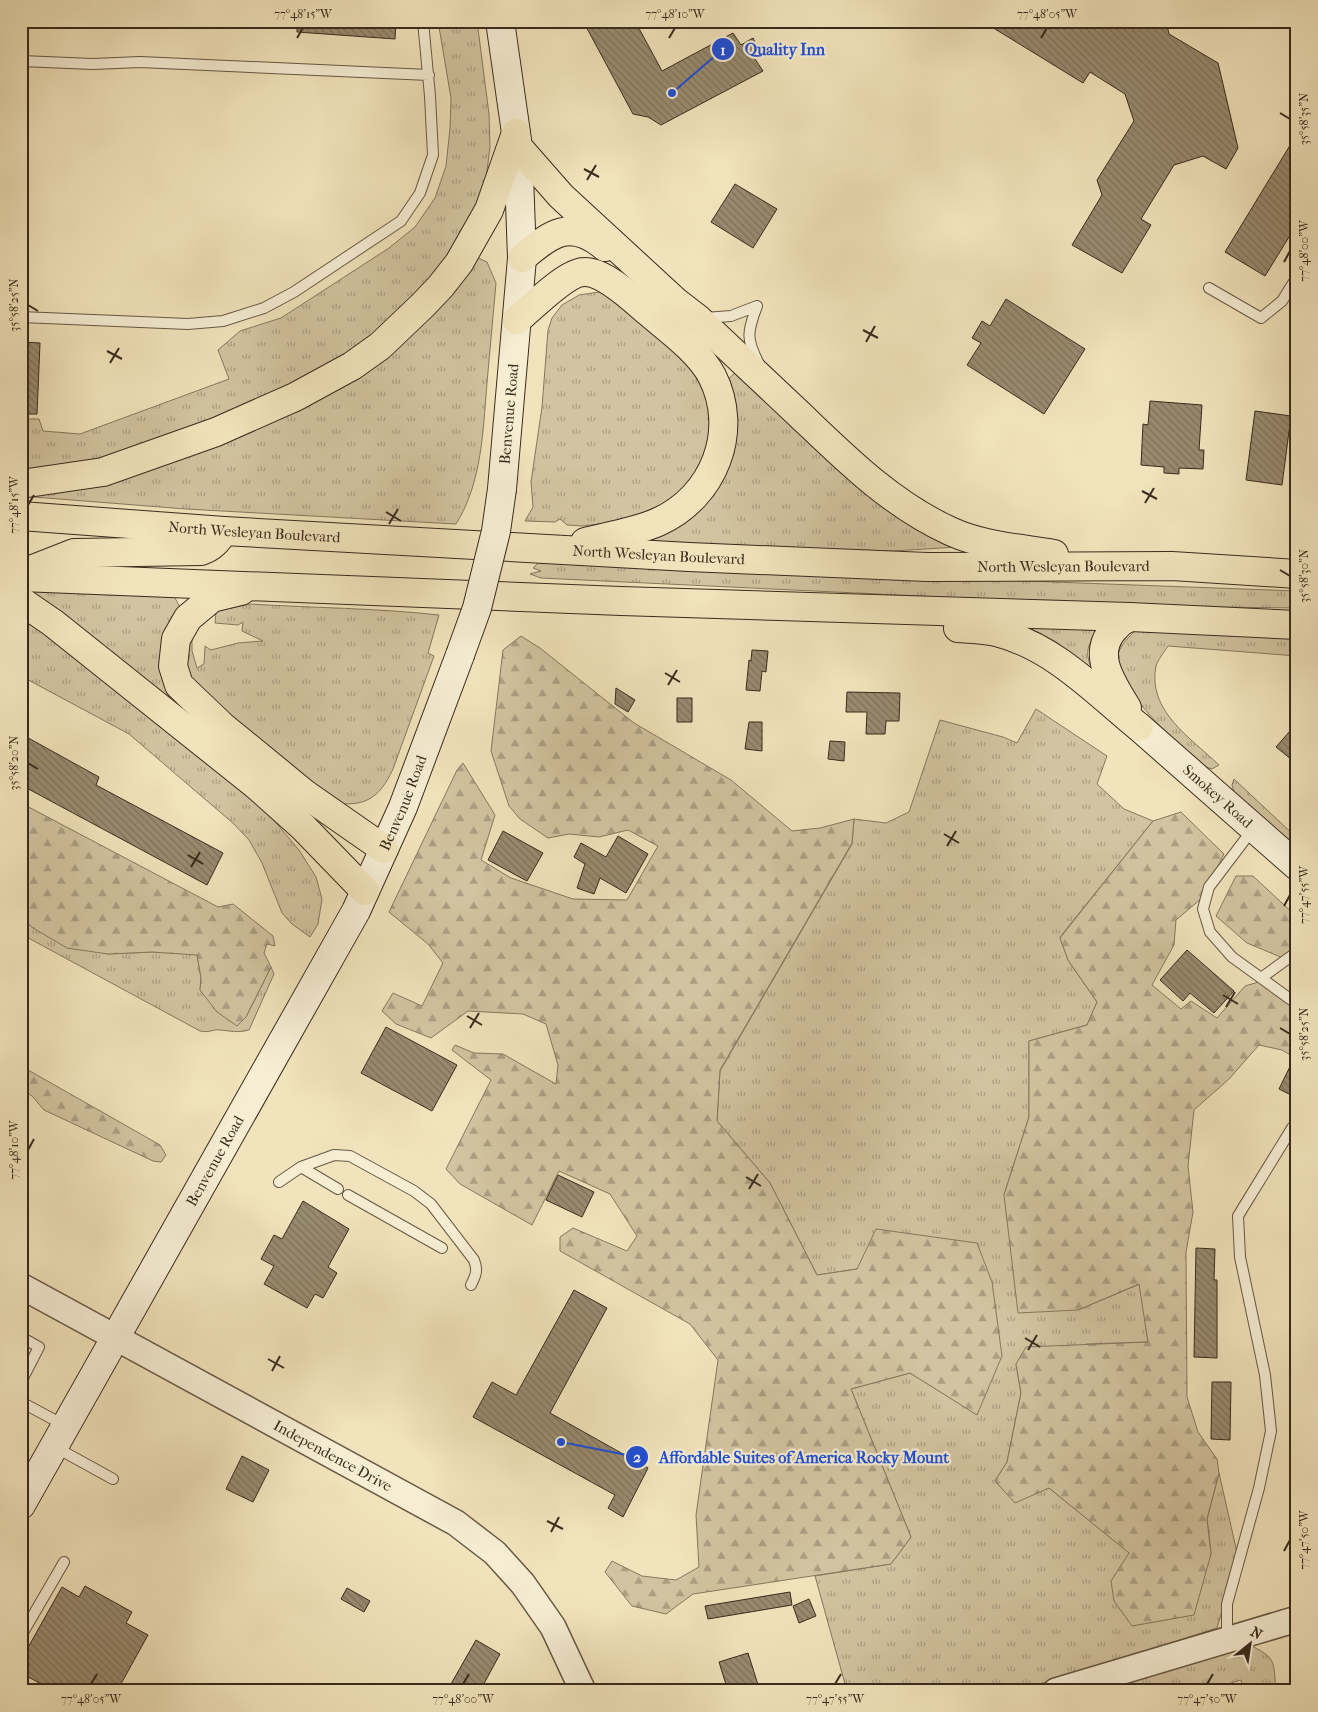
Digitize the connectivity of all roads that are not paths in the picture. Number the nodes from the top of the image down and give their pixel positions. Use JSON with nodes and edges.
{"nodes":[{"id":1,"x":423,"y":21,"type":"edge"},
{"id":2,"x":500,"y":21,"type":"edge"},
{"id":3,"x":21,"y":61,"type":"edge"},
{"id":4,"x":429,"y":75,"type":"junction"},
{"id":5,"x":517,"y":140,"type":"junction"},
{"id":6,"x":522,"y":258,"type":"junction"},
{"id":7,"x":1297,"y":276,"type":"edge"},
{"id":8,"x":1210,"y":288,"type":"dead end"},
{"id":9,"x":676,"y":301,"type":"junction"},
{"id":10,"x":21,"y":317,"type":"edge"},
{"id":11,"x":697,"y":318,"type":"junction"},
{"id":12,"x":517,"y":320,"type":"junction"},
{"id":13,"x":782,"y":398,"type":"junction"},
{"id":14,"x":21,"y":484,"type":"edge"},
{"id":15,"x":21,"y":516,"type":"edge"},
{"id":16,"x":224,"y":531,"type":"junction"},
{"id":17,"x":558,"y":548,"type":"junction"},
{"id":18,"x":1144,"y":567,"type":"junction"},
{"id":19,"x":1297,"y":574,"type":"edge"},
{"id":20,"x":21,"y":575,"type":"edge"},
{"id":21,"x":307,"y":588,"type":"junction"},
{"id":22,"x":21,"y":602,"type":"edge"},
{"id":23,"x":795,"y":606,"type":"junction"},
{"id":24,"x":1130,"y":617,"type":"junction"},
{"id":25,"x":1297,"y":625,"type":"edge"},
{"id":26,"x":1138,"y":727,"type":"junction"},
{"id":27,"x":1254,"y":828,"type":"junction"},
{"id":28,"x":384,"y":849,"type":"junction"},
{"id":29,"x":1297,"y":866,"type":"edge"},
{"id":30,"x":366,"y":891,"type":"junction"},
{"id":31,"x":1297,"y":952,"type":"edge"},
{"id":32,"x":1261,"y":978,"type":"junction"},
{"id":33,"x":1297,"y":1004,"type":"edge"},
{"id":34,"x":1297,"y":1124,"type":"edge"},
{"id":35,"x":300,"y":1167,"type":"junction"},
{"id":36,"x":279,"y":1182,"type":"dead end"},
{"id":37,"x":338,"y":1189,"type":"dead end"},
{"id":38,"x":348,"y":1195,"type":"dead end"},
{"id":39,"x":442,"y":1248,"type":"dead end"},
{"id":40,"x":471,"y":1285,"type":"dead end"},
{"id":41,"x":21,"y":1286,"type":"edge"},
{"id":42,"x":21,"y":1337,"type":"edge"},
{"id":43,"x":117,"y":1338,"type":"junction"},
{"id":44,"x":21,"y":1382,"type":"edge"},
{"id":45,"x":21,"y":1402,"type":"edge"},
{"id":46,"x":60,"y":1436,"type":"junction"},
{"id":47,"x":113,"y":1479,"type":"dead end"},
{"id":48,"x":21,"y":1505,"type":"edge"},
{"id":49,"x":64,"y":1562,"type":"dead end"},
{"id":50,"x":1297,"y":1619,"type":"edge"},
{"id":51,"x":21,"y":1636,"type":"edge"},
{"id":52,"x":1227,"y":1640,"type":"junction"},
{"id":53,"x":583,"y":1691,"type":"edge"},
{"id":54,"x":1056,"y":1691,"type":"edge"}],
"edges":[{"from":1,"to":4,"type":"lane"},
{"from":2,"to":5,"type":"main road","name":"Benvenue Road"},
{"from":3,"to":4,"type":"lane"},
{"from":4,"to":10,"type":"lane"},
{"from":5,"to":6,"type":"main road","name":"Benvenue Road"},
{"from":5,"to":9,"type":"highway"},
{"from":5,"to":14,"type":"highway"},
{"from":6,"to":9,"type":"highway"},
{"from":6,"to":12,"type":"main road","name":"Benvenue Road"},
{"from":7,"to":8,"type":"lane"},
{"from":9,"to":11,"type":"highway"},
{"from":11,"to":13,"type":"highway"},
{"from":11,"to":13,"type":"lane"},
{"from":12,"to":17,"type":"highway"},
{"from":12,"to":28,"type":"main road","name":"Benvenue Road","bridge":true},
{"from":13,"to":18,"type":"highway"},
{"from":15,"to":16,"type":"highway","name":"North Wesleyan Boulevard"},
{"from":16,"to":17,"type":"highway","name":"North Wesleyan Boulevard"},
{"from":16,"to":20,"type":"highway"},
{"from":17,"to":18,"type":"highway","name":"North Wesleyan Boulevard"},
{"from":18,"to":19,"type":"highway","name":"North Wesleyan Boulevard"},
{"from":20,"to":21,"type":"highway"},
{"from":21,"to":23,"type":"highway"},
{"from":21,"to":28,"type":"highway"},
{"from":22,"to":30,"type":"highway"},
{"from":23,"to":24,"type":"highway"},
{"from":23,"to":26,"type":"highway"},
{"from":24,"to":25,"type":"highway"},
{"from":24,"to":26,"type":"highway"},
{"from":26,"to":27,"type":"main road","name":"Smokey Road"},
{"from":27,"to":29,"type":"main road","name":"Smokey Road"},
{"from":27,"to":32,"type":"lane"},
{"from":28,"to":30,"type":"main road","name":"Benvenue Road"},
{"from":30,"to":43,"type":"main road","name":"Benvenue Road"},
{"from":31,"to":32,"type":"lane"},
{"from":32,"to":33,"type":"lane"},
{"from":34,"to":52,"type":"lane"},
{"from":35,"to":36,"type":"lane"},
{"from":35,"to":37,"type":"lane"},
{"from":35,"to":40,"type":"lane"},
{"from":38,"to":39,"type":"lane"},
{"from":41,"to":43,"type":"street","name":"Independence Drive"},
{"from":42,"to":44,"type":"lane"},
{"from":43,"to":46,"type":"main road","name":"Benvenue Road"},
{"from":43,"to":53,"type":"street","name":"Independence Drive"},
{"from":45,"to":46,"type":"lane"},
{"from":46,"to":47,"type":"lane"},
{"from":46,"to":48,"type":"main road","name":"Benvenue Road"},
{"from":49,"to":51,"type":"lane"},
{"from":50,"to":52,"type":"street"},
{"from":52,"to":54,"type":"street"}]}
